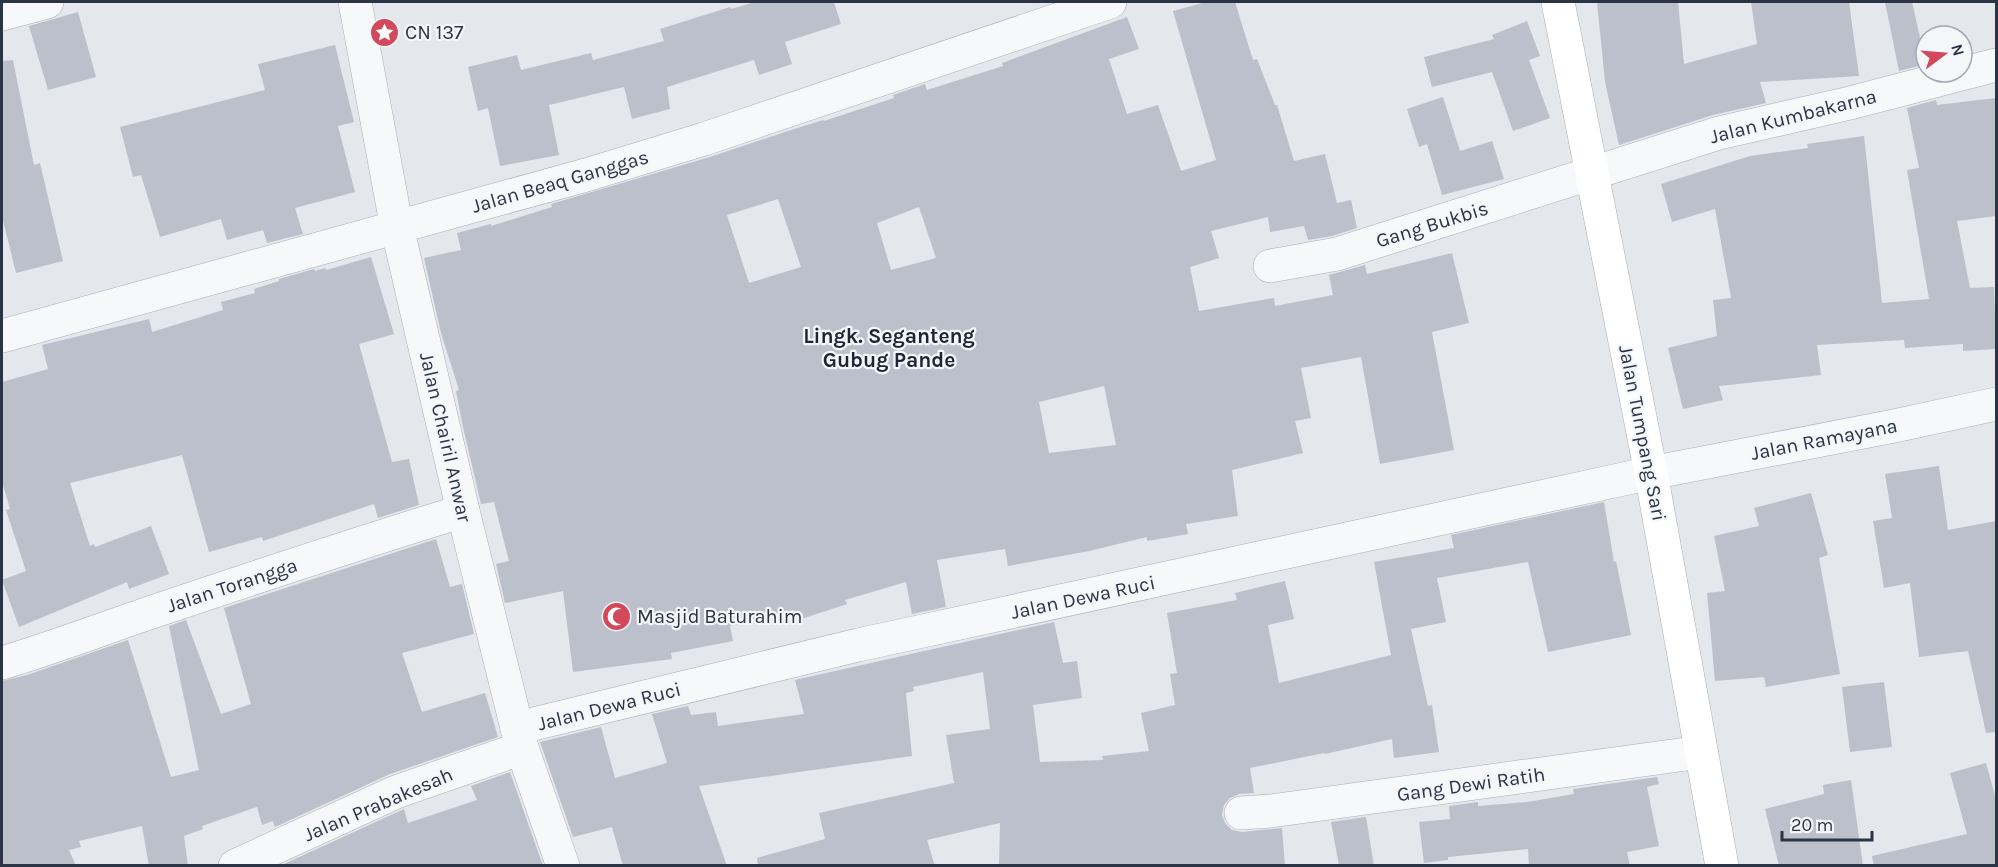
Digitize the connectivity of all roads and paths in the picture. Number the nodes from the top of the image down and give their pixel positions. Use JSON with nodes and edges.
{"nodes":[{"id":1,"x":47,"y":2,"type":"edge"},
{"id":2,"x":355,"y":2,"type":"edge"},
{"id":3,"x":1110,"y":2,"type":"edge"},
{"id":4,"x":1558,"y":2,"type":"edge"},
{"id":5,"x":2,"y":14,"type":"edge"},
{"id":6,"x":1996,"y":65,"type":"edge"},
{"id":7,"x":1592,"y":174,"type":"junction"},
{"id":8,"x":397,"y":227,"type":"junction"},
{"id":9,"x":1270,"y":266,"type":"dead end"},
{"id":10,"x":2,"y":336,"type":"edge"},
{"id":11,"x":1996,"y":404,"type":"edge"},
{"id":12,"x":1651,"y":473,"type":"junction"},
{"id":13,"x":463,"y":510,"type":"junction"},
{"id":14,"x":2,"y":663,"type":"edge"},
{"id":15,"x":519,"y":738,"type":"junction"},
{"id":16,"x":1701,"y":752,"type":"junction"},
{"id":17,"x":1241,"y":813,"type":"dead end"},
{"id":18,"x":236,"y":866,"type":"edge"},
{"id":19,"x":563,"y":866,"type":"edge"},
{"id":20,"x":1722,"y":866,"type":"edge"}],
"edges":[{"from":1,"to":5,"type":"street"},
{"from":2,"to":8,"type":"street","name":"Jalan Chairil Anwar"},
{"from":3,"to":8,"type":"street","name":"Jalan Beaq Ganggas"},
{"from":4,"to":7,"type":"main road","name":"Jalan Tumpang Sari"},
{"from":6,"to":7,"type":"street","name":"Jalan Kumbakarna"},
{"from":7,"to":9,"type":"street","name":"Gang Bukbis"},
{"from":7,"to":12,"type":"main road","name":"Jalan Tumpang Sari"},
{"from":8,"to":10,"type":"street","name":"Jalan Beaq Ganggas"},
{"from":8,"to":13,"type":"street","name":"Jalan Chairil Anwar"},
{"from":11,"to":12,"type":"street","name":"Jalan Ramayana"},
{"from":12,"to":15,"type":"street","name":"Jalan Dewa Ruci"},
{"from":12,"to":16,"type":"main road","name":"Jalan Tumpang Sari"},
{"from":13,"to":14,"type":"street","name":"Jalan Torangga"},
{"from":13,"to":15,"type":"street","name":"Jalan Chairil Anwar"},
{"from":15,"to":18,"type":"street","name":"Jalan Prabakesah"},
{"from":15,"to":19,"type":"street","name":"Jalan Chairil Anwar"},
{"from":16,"to":17,"type":"street","name":"Gang Dewi Ratih"},
{"from":16,"to":20,"type":"main road","name":"Jalan Tumpang Sari"}]}
